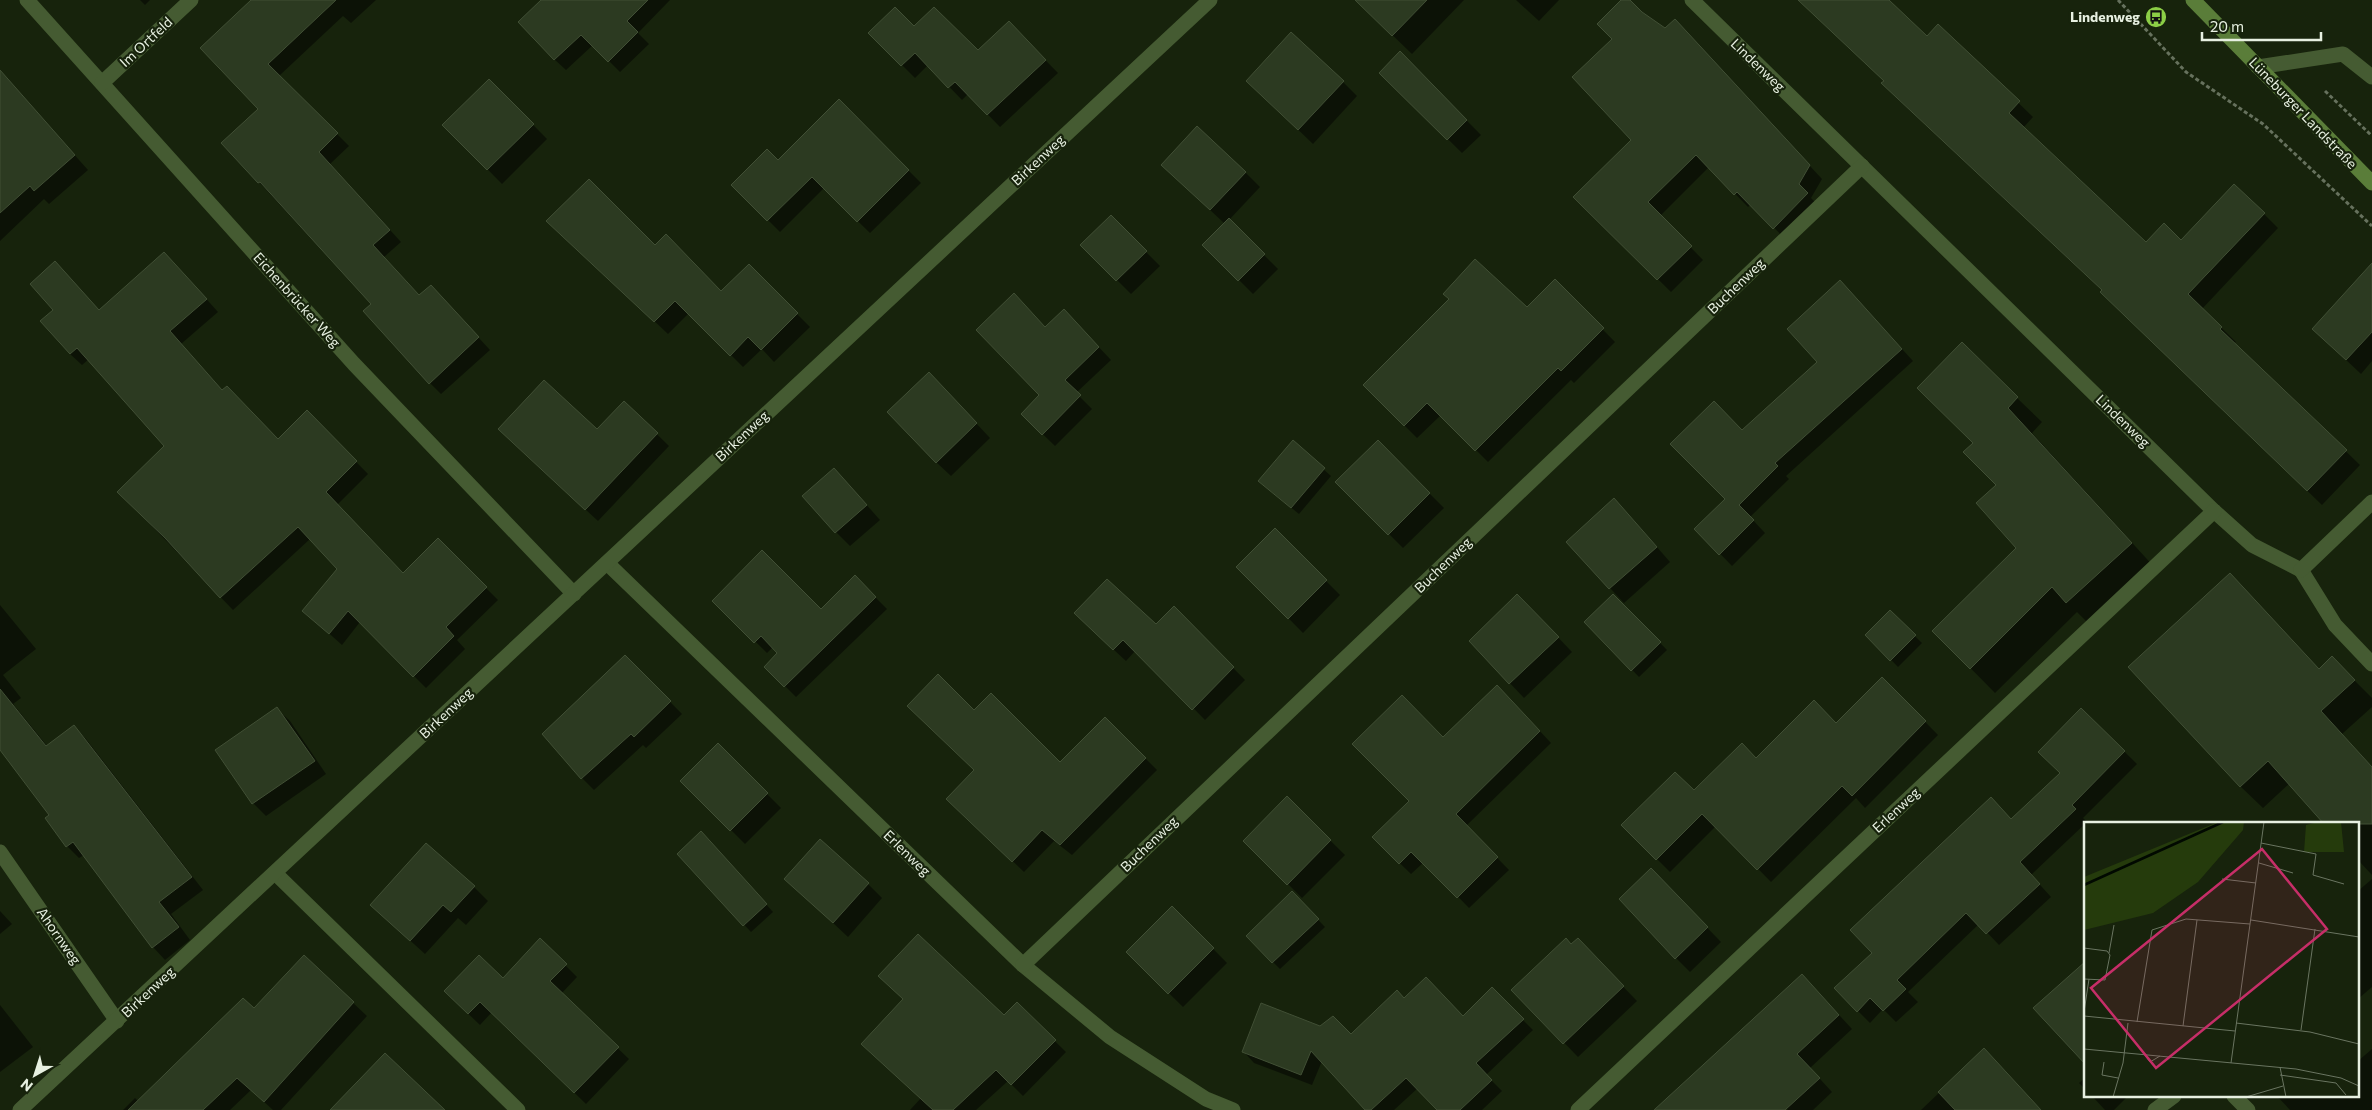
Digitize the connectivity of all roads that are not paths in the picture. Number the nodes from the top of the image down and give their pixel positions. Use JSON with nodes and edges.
{"nodes":[{"id":1,"x":27,"y":0,"type":"edge"},
{"id":2,"x":191,"y":0,"type":"edge"},
{"id":3,"x":1210,"y":0,"type":"edge"},
{"id":4,"x":1692,"y":0,"type":"edge"},
{"id":5,"x":2193,"y":0,"type":"edge"},
{"id":6,"x":2258,"y":67,"type":"junction"},
{"id":7,"x":2372,"y":77,"type":"edge"},
{"id":8,"x":102,"y":83,"type":"junction"},
{"id":9,"x":1862,"y":166,"type":"junction"},
{"id":10,"x":2372,"y":184,"type":"edge"},
{"id":11,"x":2372,"y":502,"type":"edge"},
{"id":12,"x":2214,"y":511,"type":"junction"},
{"id":13,"x":607,"y":563,"type":"junction"},
{"id":14,"x":2301,"y":570,"type":"junction"},
{"id":15,"x":574,"y":594,"type":"junction"},
{"id":16,"x":2372,"y":664,"type":"edge"},
{"id":17,"x":0,"y":852,"type":"edge"},
{"id":18,"x":275,"y":872,"type":"junction"},
{"id":19,"x":1023,"y":964,"type":"junction"},
{"id":20,"x":117,"y":1021,"type":"junction"},
{"id":21,"x":2171,"y":1098,"type":"edge"},
{"id":22,"x":2236,"y":1098,"type":"edge"},
{"id":23,"x":20,"y":1110,"type":"edge"},
{"id":24,"x":518,"y":1110,"type":"edge"},
{"id":25,"x":1233,"y":1110,"type":"edge"},
{"id":26,"x":1578,"y":1110,"type":"edge"},
{"id":27,"x":2155,"y":1110,"type":"edge"},
{"id":28,"x":2248,"y":1110,"type":"edge"}],
"edges":[{"from":1,"to":8,"type":"street","name":"Eichenbrücker Weg"},
{"from":2,"to":8,"type":"street","name":"Im Ortfeld"},
{"from":3,"to":13,"type":"street","name":"Birkenweg"},
{"from":4,"to":9,"type":"street","name":"Lindenweg"},
{"from":5,"to":6,"type":"main road","name":"Lüneburger Landstraße"},
{"from":6,"to":7,"type":"street"},
{"from":6,"to":10,"type":"main road","name":"Lüneburger Landstraße"},
{"from":8,"to":15,"type":"street","name":"Eichenbrücker Weg"},
{"from":9,"to":12,"type":"street","name":"Lindenweg"},
{"from":9,"to":19,"type":"street","name":"Buchenweg"},
{"from":11,"to":14,"type":"street"},
{"from":12,"to":14,"type":"street","name":"Lindenweg"},
{"from":12,"to":26,"type":"street","name":"Erlenweg"},
{"from":13,"to":15,"type":"street","name":"Birkenweg"},
{"from":13,"to":19,"type":"street","name":"Erlenweg"},
{"from":14,"to":16,"type":"street"},
{"from":15,"to":18,"type":"street","name":"Birkenweg"},
{"from":17,"to":20,"type":"street","name":"Ahornweg"},
{"from":18,"to":20,"type":"street","name":"Birkenweg"},
{"from":18,"to":24,"type":"street"},
{"from":19,"to":25,"type":"street","name":"Erlenweg"},
{"from":20,"to":23,"type":"street","name":"Birkenweg"},
{"from":21,"to":27,"type":"street"},
{"from":22,"to":28,"type":"street"}]}
